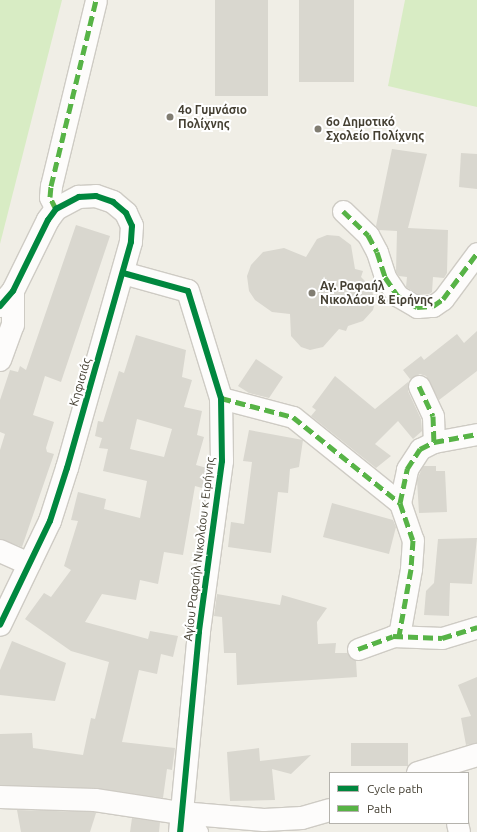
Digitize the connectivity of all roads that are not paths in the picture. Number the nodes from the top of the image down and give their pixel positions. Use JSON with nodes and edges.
{"nodes":[{"id":1,"x":96,"y":0,"type":"edge"},
{"id":2,"x":56,"y":209,"type":"junction"},
{"id":3,"x":343,"y":211,"type":"dead end"},
{"id":4,"x":477,"y":253,"type":"edge"},
{"id":5,"x":123,"y":273,"type":"junction"},
{"id":6,"x":6,"y":299,"type":"edge"},
{"id":7,"x":0,"y":360,"type":"edge"},
{"id":8,"x":419,"y":386,"type":"dead end"},
{"id":9,"x":221,"y":398,"type":"junction"},
{"id":10,"x":477,"y":434,"type":"edge"},
{"id":11,"x":434,"y":442,"type":"junction"},
{"id":12,"x":400,"y":503,"type":"junction"},
{"id":13,"x":0,"y":551,"type":"edge"},
{"id":14,"x":30,"y":564,"type":"junction"},
{"id":15,"x":0,"y":625,"type":"edge"},
{"id":16,"x":477,"y":627,"type":"edge"},
{"id":17,"x":400,"y":636,"type":"junction"},
{"id":18,"x":358,"y":648,"type":"dead end"},
{"id":19,"x":477,"y":755,"type":"edge"},
{"id":20,"x":425,"y":771,"type":"edge"},
{"id":21,"x":0,"y":797,"type":"edge"},
{"id":22,"x":329,"y":810,"type":"edge"},
{"id":23,"x":180,"y":822,"type":"edge"},
{"id":24,"x":197,"y":832,"type":"edge"}],
"edges":[{"from":1,"to":2,"type":"street"},
{"from":2,"to":5,"type":"street","name":"Κηφισιάς"},
{"from":2,"to":6,"type":"street"},
{"from":3,"to":4,"type":"street"},
{"from":5,"to":9,"type":"street","name":"Αγίου Ραφαήλ Νικολάου κ Ειρήνης"},
{"from":5,"to":14,"type":"street","name":"Κηφισιάς"},
{"from":6,"to":7,"type":"street"},
{"from":8,"to":11,"type":"street"},
{"from":9,"to":12,"type":"street"},
{"from":9,"to":23,"type":"street","name":"Αγίου Ραφαήλ Νικολάου κ Ειρήνης"},
{"from":10,"to":11,"type":"street"},
{"from":11,"to":12,"type":"street"},
{"from":12,"to":17,"type":"street"},
{"from":13,"to":14,"type":"street"},
{"from":14,"to":15,"type":"street","name":"Κηφισιάς"},
{"from":16,"to":17,"type":"street"},
{"from":17,"to":18,"type":"street"},
{"from":19,"to":20,"type":"street"},
{"from":21,"to":23,"type":"street"},
{"from":22,"to":23,"type":"street"},
{"from":23,"to":24,"type":"street"}]}
